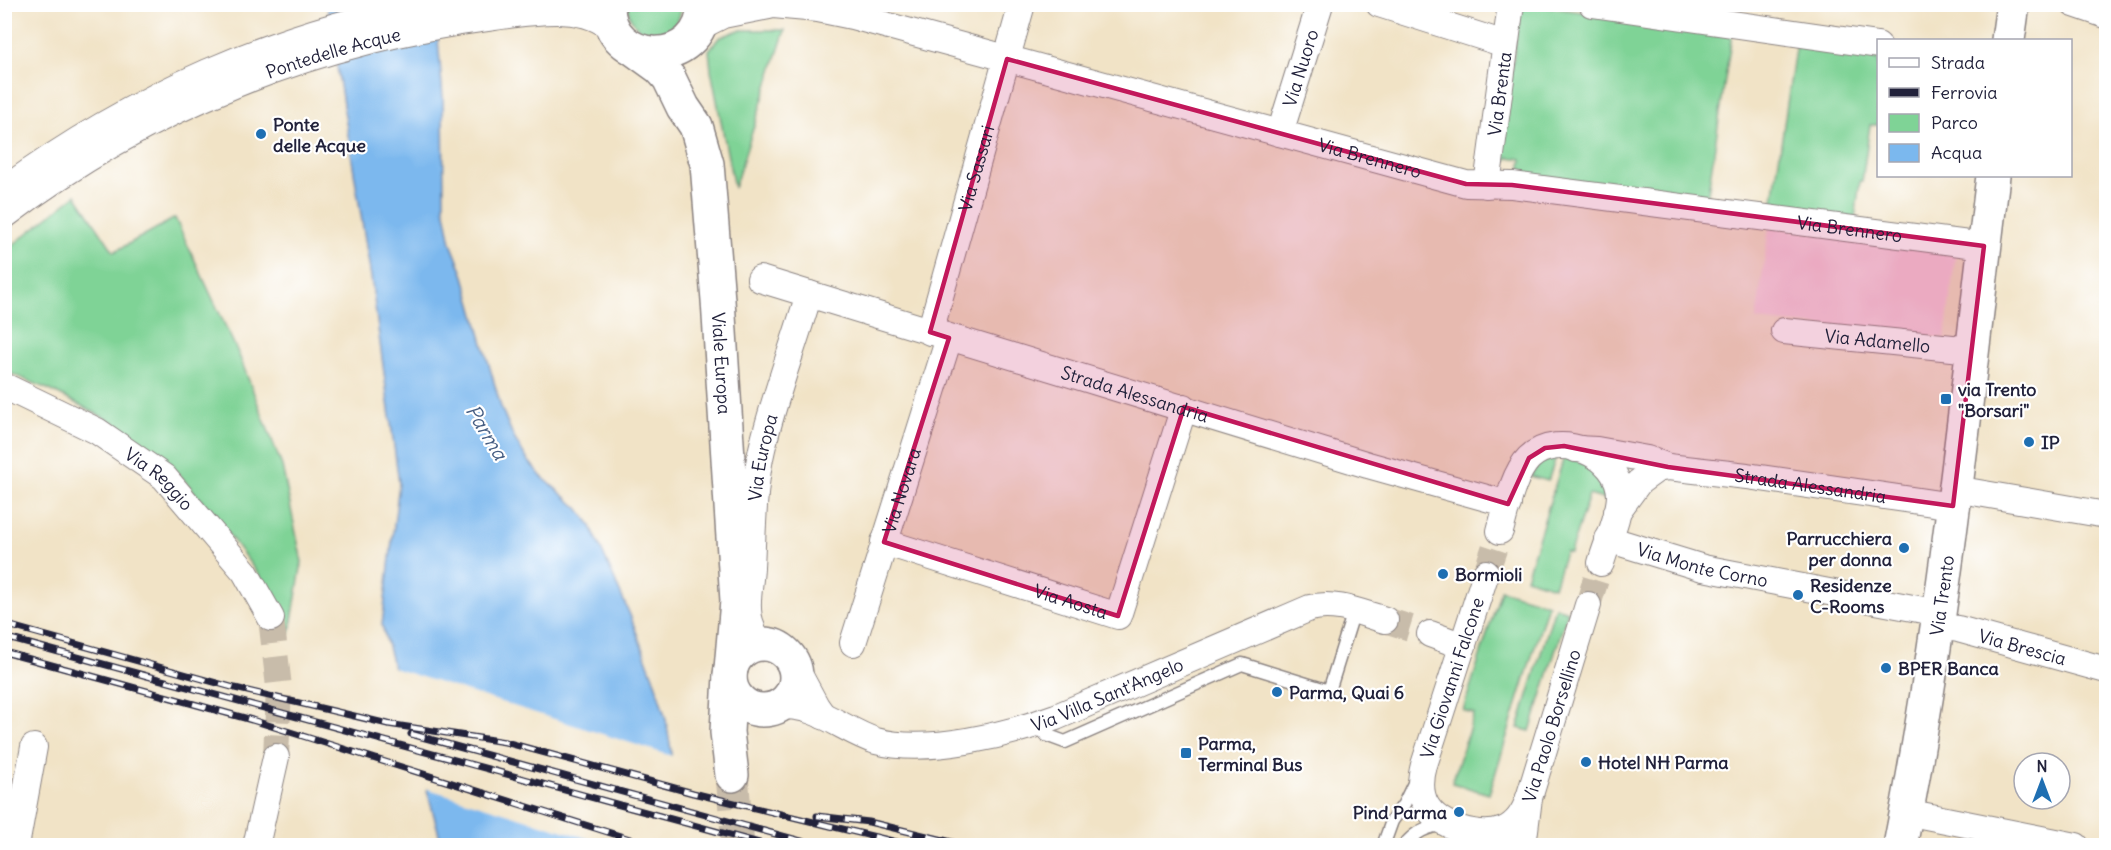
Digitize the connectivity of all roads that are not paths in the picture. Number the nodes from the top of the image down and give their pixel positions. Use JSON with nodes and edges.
{"nodes":[{"id":1,"x":432,"y":4,"type":"edge"},
{"id":2,"x":1022,"y":4,"type":"edge"},
{"id":3,"x":1320,"y":4,"type":"edge"},
{"id":4,"x":1379,"y":4,"type":"edge"},
{"id":5,"x":1511,"y":4,"type":"edge"},
{"id":6,"x":1592,"y":4,"type":"edge"},
{"id":7,"x":2013,"y":4,"type":"edge"},
{"id":8,"x":2074,"y":4,"type":"edge"},
{"id":9,"x":765,"y":5,"type":"edge"},
{"id":10,"x":2106,"y":15,"type":"edge"},
{"id":11,"x":701,"y":16,"type":"edge"},
{"id":12,"x":610,"y":24,"type":"edge"},
{"id":13,"x":2008,"y":39,"type":"edge"},
{"id":14,"x":1505,"y":44,"type":"junction"},
{"id":15,"x":1877,"y":45,"type":"edge"},
{"id":16,"x":1007,"y":59,"type":"junction"},
{"id":17,"x":125,"y":124,"type":"junction"},
{"id":18,"x":696,"y":126,"type":"junction"},
{"id":19,"x":1280,"y":133,"type":"junction"},
{"id":20,"x":1993,"y":177,"type":"edge"},
{"id":21,"x":1487,"y":185,"type":"junction"},
{"id":22,"x":4,"y":190,"type":"edge"},
{"id":23,"x":4,"y":216,"type":"edge"},
{"id":24,"x":1984,"y":246,"type":"junction"},
{"id":25,"x":760,"y":279,"type":"dead end"},
{"id":26,"x":810,"y":294,"type":"junction"},
{"id":27,"x":1784,"y":331,"type":"dead end"},
{"id":28,"x":940,"y":335,"type":"junction"},
{"id":29,"x":1972,"y":350,"type":"junction"},
{"id":30,"x":4,"y":386,"type":"edge"},
{"id":31,"x":1184,"y":407,"type":"junction"},
{"id":32,"x":1576,"y":449,"type":"junction"},
{"id":33,"x":1668,"y":467,"type":"junction"},
{"id":34,"x":1954,"y":498,"type":"junction"},
{"id":35,"x":1508,"y":504,"type":"junction"},
{"id":36,"x":2106,"y":515,"type":"edge"},
{"id":37,"x":1500,"y":531,"type":"tunnel mouth"},
{"id":38,"x":1608,"y":540,"type":"junction"},
{"id":39,"x":884,"y":542,"type":"junction"},
{"id":40,"x":1486,"y":573,"type":"tunnel mouth"},
{"id":41,"x":1588,"y":605,"type":"tunnel mouth"},
{"id":42,"x":1354,"y":611,"type":"junction"},
{"id":43,"x":744,"y":614,"type":"junction"},
{"id":44,"x":271,"y":618,"type":"tunnel mouth"},
{"id":45,"x":1938,"y":619,"type":"junction"},
{"id":46,"x":1385,"y":620,"type":"tunnel mouth"},
{"id":47,"x":1430,"y":634,"type":"tunnel mouth"},
{"id":48,"x":853,"y":643,"type":"dead end"},
{"id":49,"x":1463,"y":646,"type":"junction"},
{"id":50,"x":786,"y":656,"type":"junction"},
{"id":51,"x":2106,"y":670,"type":"edge"},
{"id":52,"x":730,"y":672,"type":"junction"},
{"id":53,"x":774,"y":709,"type":"junction"},
{"id":54,"x":823,"y":716,"type":"junction"},
{"id":55,"x":1038,"y":724,"type":"junction"},
{"id":56,"x":34,"y":747,"type":"dead end"},
{"id":57,"x":276,"y":757,"type":"tunnel mouth"},
{"id":58,"x":1424,"y":765,"type":"junction"},
{"id":59,"x":1529,"y":798,"type":"junction"},
{"id":60,"x":1906,"y":812,"type":"junction"},
{"id":61,"x":1471,"y":835,"type":"edge"},
{"id":62,"x":16,"y":846,"type":"edge"},
{"id":63,"x":256,"y":846,"type":"edge"},
{"id":64,"x":1383,"y":846,"type":"edge"},
{"id":65,"x":1404,"y":846,"type":"edge"},
{"id":66,"x":1523,"y":846,"type":"edge"},
{"id":67,"x":1900,"y":846,"type":"edge"},
{"id":68,"x":2076,"y":846,"type":"edge"}],
"edges":[{"from":1,"to":17,"type":"street"},
{"from":2,"to":16,"type":"street","name":"Via Sassari"},
{"from":3,"to":19,"type":"street","name":"Via Nuoro"},
{"from":4,"to":14,"type":"street"},
{"from":5,"to":14,"type":"street","name":"Via Brenta"},
{"from":6,"to":15,"type":"street"},
{"from":7,"to":13,"type":"main road"},
{"from":8,"to":10,"type":"street"},
{"from":9,"to":11,"type":"street","name":"Via Brennero"},
{"from":9,"to":16,"type":"street","name":"Via Brennero"},
{"from":11,"to":12,"type":"main road"},
{"from":11,"to":18,"type":"main road","name":"Viale Europa"},
{"from":12,"to":17,"type":"street","name":"Pontedelle Acque"},
{"from":12,"to":18,"type":"main road","name":"Viale Europa"},
{"from":14,"to":21,"type":"street","name":"Via Brenta"},
{"from":16,"to":19,"type":"street","name":"Via Brennero"},
{"from":16,"to":28,"type":"street","name":"Via Sassari"},
{"from":17,"to":22,"type":"street"},
{"from":17,"to":23,"type":"street"},
{"from":18,"to":43,"type":"main road","name":"Viale Europa"},
{"from":19,"to":21,"type":"street","name":"Via Brennero"},
{"from":20,"to":24,"type":"main road","name":"Via Trento"},
{"from":21,"to":24,"type":"street","name":"Via Brennero"},
{"from":24,"to":29,"type":"main road","name":"Via Trento"},
{"from":25,"to":26,"type":"street","name":"Strada Alessandria"},
{"from":26,"to":28,"type":"street","name":"Strada Alessandria"},
{"from":26,"to":43,"type":"street","name":"Via Europa"},
{"from":27,"to":29,"type":"street","name":"Via Adamello"},
{"from":28,"to":31,"type":"street","name":"Strada Alessandria"},
{"from":28,"to":39,"type":"street","name":"Via Novara"},
{"from":29,"to":34,"type":"main road","name":"Via Trento"},
{"from":30,"to":44,"type":"street","name":"Via Reggio"},
{"from":31,"to":35,"type":"street","name":"Strada Alessandria"},
{"from":31,"to":39,"type":"street","name":"Via Aosta"},
{"from":32,"to":33,"type":"street","name":"Strada Alessandria"},
{"from":32,"to":35,"type":"street"},
{"from":32,"to":38,"type":"street"},
{"from":33,"to":34,"type":"street","name":"Strada Alessandria"},
{"from":33,"to":38,"type":"street"},
{"from":34,"to":36,"type":"street"},
{"from":34,"to":45,"type":"main road","name":"Via Trento"},
{"from":35,"to":37,"type":"street"},
{"from":38,"to":45,"type":"street","name":"Via Monte Corno"},
{"from":39,"to":48,"type":"street","name":"Via Novara"},
{"from":40,"to":49,"type":"street","name":"Via Giovanni Falcone"},
{"from":41,"to":59,"type":"street","name":"Via Paolo Borsellino"},
{"from":42,"to":46,"type":"street","name":"Via Villa Sant'Angelo"},
{"from":42,"to":55,"type":"street","name":"Via Villa Sant'Angelo"},
{"from":42,"to":55,"type":"lane"},
{"from":43,"to":50,"type":"main road"},
{"from":43,"to":52,"type":"main road","name":"Via Europa"},
{"from":45,"to":51,"type":"street","name":"Via Brescia"},
{"from":45,"to":60,"type":"main road","name":"Via Trento"},
{"from":47,"to":49,"type":"street"},
{"from":49,"to":58,"type":"street","name":"Via Giovanni Falcone"},
{"from":50,"to":52,"type":"main road"},
{"from":50,"to":53,"type":"main road"},
{"from":50,"to":54,"type":"street"},
{"from":52,"to":53,"type":"main road","name":"Via Europa"},
{"from":52,"to":53,"type":"main road"},
{"from":53,"to":54,"type":"street","name":"Via Villa Sant'Angelo"},
{"from":54,"to":55,"type":"street","name":"Via Villa Sant'Angelo"},
{"from":56,"to":62,"type":"street"},
{"from":57,"to":63,"type":"street"},
{"from":58,"to":61,"type":"street"},
{"from":58,"to":64,"type":"lane","name":"Via Giovanni Falcone"},
{"from":59,"to":61,"type":"street"},
{"from":59,"to":66,"type":"street","name":"Via Paolo Borsellino"},
{"from":60,"to":67,"type":"main road","name":"Via Trento"},
{"from":60,"to":68,"type":"street"},
{"from":61,"to":65,"type":"lane"}]}
